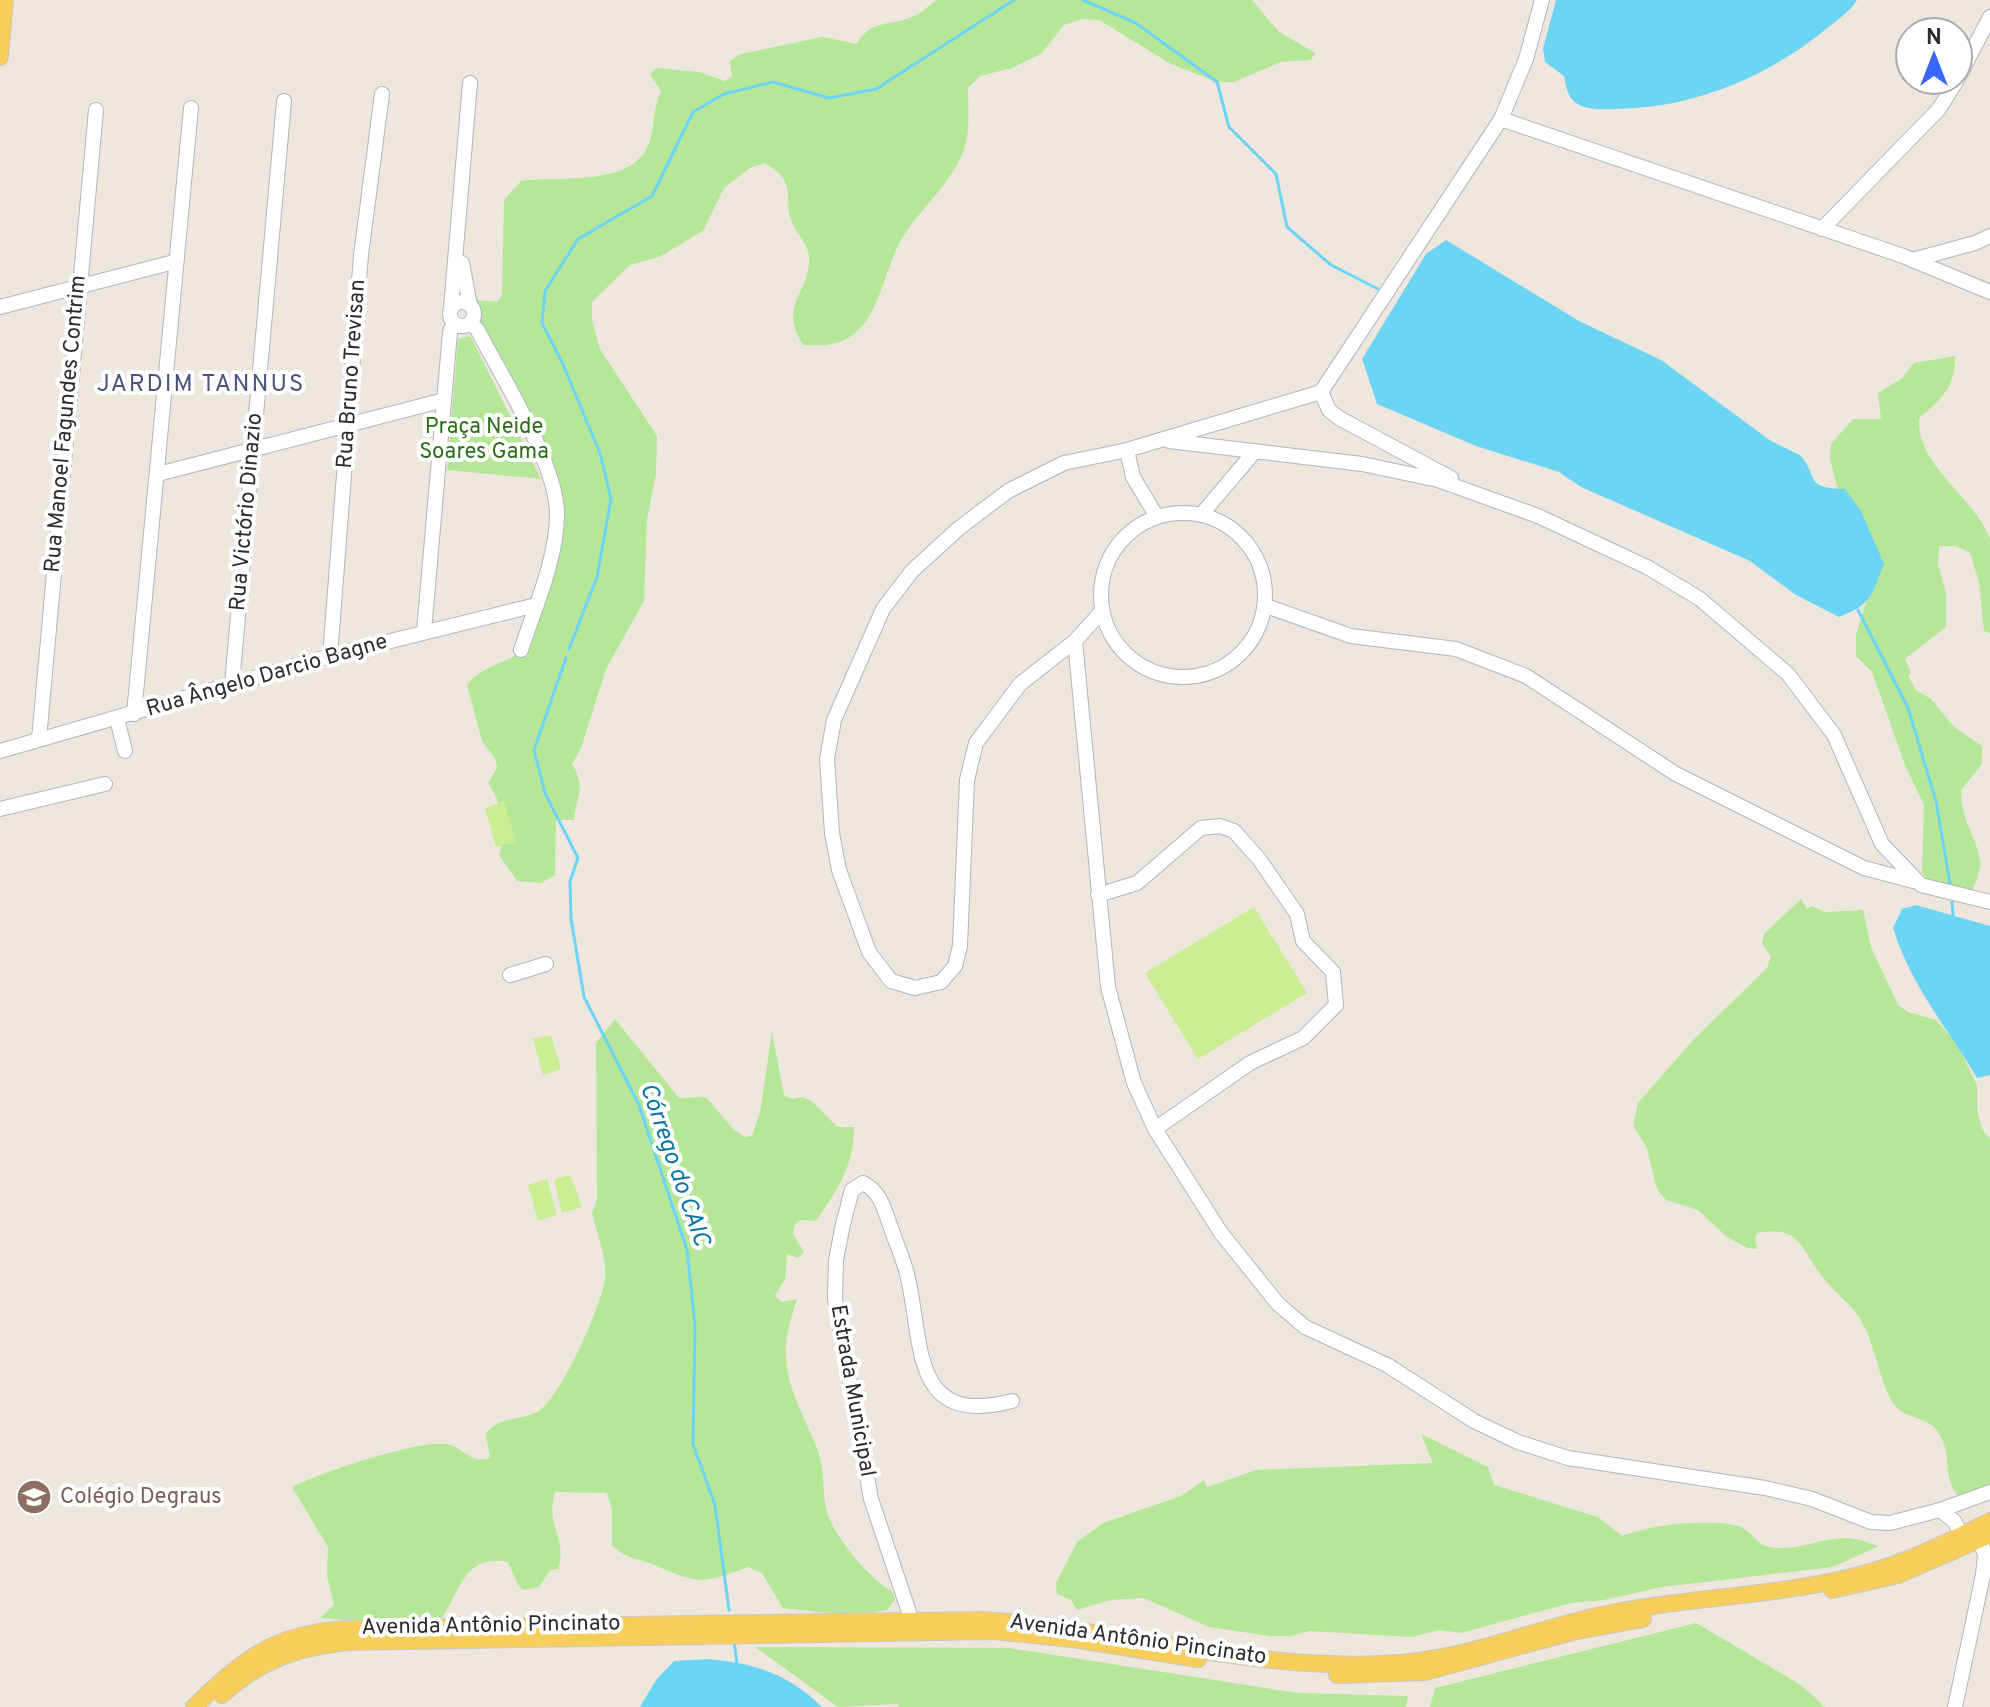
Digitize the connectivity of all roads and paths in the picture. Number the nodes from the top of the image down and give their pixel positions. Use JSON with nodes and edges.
{"nodes":[{"id":1,"x":5,"y":0,"type":"edge"},
{"id":2,"x":1542,"y":0,"type":"edge"},
{"id":3,"x":1990,"y":17,"type":"edge"},
{"id":4,"x":1974,"y":47,"type":"edge"},
{"id":5,"x":0,"y":57,"type":"edge"},
{"id":6,"x":470,"y":83,"type":"dead end"},
{"id":7,"x":382,"y":94,"type":"dead end"},
{"id":8,"x":1947,"y":96,"type":"edge"},
{"id":9,"x":284,"y":101,"type":"dead end"},
{"id":10,"x":191,"y":108,"type":"dead end"},
{"id":11,"x":96,"y":110,"type":"dead end"},
{"id":12,"x":1501,"y":119,"type":"junction"},
{"id":13,"x":1822,"y":229,"type":"junction"},
{"id":14,"x":1990,"y":236,"type":"edge"},
{"id":15,"x":459,"y":247,"type":"junction"},
{"id":16,"x":1912,"y":260,"type":"junction"},
{"id":17,"x":174,"y":262,"type":"junction"},
{"id":18,"x":77,"y":285,"type":"junction"},
{"id":19,"x":1990,"y":292,"type":"edge"},
{"id":20,"x":0,"y":297,"type":"edge"},
{"id":21,"x":22,"y":301,"type":"junction"},
{"id":22,"x":0,"y":307,"type":"edge"},
{"id":23,"x":458,"y":318,"type":"junction"},
{"id":24,"x":1321,"y":392,"type":"junction"},
{"id":25,"x":444,"y":400,"type":"junction"},
{"id":26,"x":349,"y":424,"type":"junction"},
{"id":27,"x":1161,"y":440,"type":"junction"},
{"id":28,"x":1127,"y":450,"type":"junction"},
{"id":29,"x":252,"y":451,"type":"junction"},
{"id":30,"x":1255,"y":451,"type":"junction"},
{"id":31,"x":158,"y":474,"type":"junction"},
{"id":32,"x":1486,"y":496,"type":"junction"},
{"id":33,"x":1201,"y":515,"type":"junction"},
{"id":34,"x":1157,"y":517,"type":"junction"},
{"id":35,"x":536,"y":605,"type":"junction"},
{"id":36,"x":1266,"y":606,"type":"junction"},
{"id":37,"x":1102,"y":611,"type":"junction"},
{"id":38,"x":424,"y":631,"type":"junction"},
{"id":39,"x":1075,"y":641,"type":"junction"},
{"id":40,"x":521,"y":650,"type":"dead end"},
{"id":41,"x":330,"y":656,"type":"junction"},
{"id":42,"x":232,"y":684,"type":"junction"},
{"id":43,"x":134,"y":714,"type":"junction"},
{"id":44,"x":117,"y":719,"type":"junction"},
{"id":45,"x":39,"y":739,"type":"junction"},
{"id":46,"x":0,"y":751,"type":"edge"},
{"id":47,"x":125,"y":751,"type":"dead end"},
{"id":48,"x":105,"y":784,"type":"dead end"},
{"id":49,"x":0,"y":809,"type":"edge"},
{"id":50,"x":1894,"y":858,"type":"junction"},
{"id":51,"x":1883,"y":871,"type":"junction"},
{"id":52,"x":1921,"y":885,"type":"junction"},
{"id":53,"x":1098,"y":895,"type":"junction"},
{"id":54,"x":1990,"y":902,"type":"edge"},
{"id":55,"x":546,"y":964,"type":"dead end"},
{"id":56,"x":508,"y":976,"type":"dead end"},
{"id":57,"x":1155,"y":1129,"type":"junction"},
{"id":58,"x":1012,"y":1401,"type":"dead end"},
{"id":59,"x":1990,"y":1492,"type":"edge"},
{"id":60,"x":1940,"y":1510,"type":"junction"},
{"id":61,"x":1990,"y":1521,"type":"edge"},
{"id":62,"x":1962,"y":1535,"type":"junction"},
{"id":63,"x":1986,"y":1547,"type":"edge"},
{"id":64,"x":1939,"y":1552,"type":"junction"},
{"id":65,"x":911,"y":1618,"type":"junction"},
{"id":66,"x":194,"y":1707,"type":"edge"},
{"id":67,"x":209,"y":1707,"type":"edge"},
{"id":68,"x":1955,"y":1707,"type":"edge"}],
"edges":[{"from":1,"to":5,"type":"main road"},
{"from":2,"to":12,"type":"street"},
{"from":3,"to":4,"type":"street"},
{"from":6,"to":15,"type":"street"},
{"from":7,"to":26,"type":"street","name":"Rua Bruno Trevisan"},
{"from":8,"to":13,"type":"street"},
{"from":9,"to":29,"type":"street","name":"Rua Victório Dinazio"},
{"from":10,"to":17,"type":"street"},
{"from":11,"to":18,"type":"street","name":"Rua Manoel Fagundes Contrim"},
{"from":12,"to":13,"type":"street"},
{"from":12,"to":24,"type":"street"},
{"from":13,"to":16,"type":"street"},
{"from":14,"to":16,"type":"street"},
{"from":15,"to":23,"type":"street"},
{"from":15,"to":23,"type":"street"},
{"from":16,"to":19,"type":"street"},
{"from":17,"to":18,"type":"street"},
{"from":17,"to":31,"type":"street"},
{"from":18,"to":21,"type":"street"},
{"from":18,"to":45,"type":"street","name":"Rua Manoel Fagundes Contrim"},
{"from":20,"to":21,"type":"street"},
{"from":21,"to":22,"type":"street"},
{"from":23,"to":25,"type":"street"},
{"from":23,"to":35,"type":"street"},
{"from":24,"to":27,"type":"street"},
{"from":24,"to":32,"type":"street"},
{"from":25,"to":26,"type":"street"},
{"from":25,"to":38,"type":"street"},
{"from":26,"to":29,"type":"street"},
{"from":26,"to":41,"type":"street","name":"Rua Bruno Trevisan"},
{"from":27,"to":28,"type":"street"},
{"from":27,"to":30,"type":"street"},
{"from":28,"to":34,"type":"street"},
{"from":28,"to":39,"type":"street"},
{"from":29,"to":31,"type":"street"},
{"from":29,"to":42,"type":"street","name":"Rua Victório Dinazio"},
{"from":30,"to":32,"type":"street"},
{"from":30,"to":33,"type":"street"},
{"from":31,"to":43,"type":"street"},
{"from":32,"to":50,"type":"street"},
{"from":33,"to":34,"type":"street"},
{"from":33,"to":36,"type":"street"},
{"from":34,"to":37,"type":"street"},
{"from":35,"to":38,"type":"street","name":"Rua Ângelo Darcio Bagne"},
{"from":35,"to":40,"type":"street"},
{"from":36,"to":37,"type":"street"},
{"from":36,"to":51,"type":"street"},
{"from":37,"to":39,"type":"street"},
{"from":38,"to":41,"type":"street","name":"Rua Ângelo Darcio Bagne"},
{"from":39,"to":53,"type":"street"},
{"from":41,"to":42,"type":"street","name":"Rua Ângelo Darcio Bagne"},
{"from":42,"to":43,"type":"street","name":"Rua Ângelo Darcio Bagne"},
{"from":43,"to":44,"type":"street","name":"Rua Ângelo Darcio Bagne"},
{"from":44,"to":45,"type":"street","name":"Rua Ângelo Darcio Bagne"},
{"from":44,"to":47,"type":"street"},
{"from":45,"to":46,"type":"street","name":"Rua Ângelo Darcio Bagne"},
{"from":48,"to":49,"type":"street"},
{"from":50,"to":51,"type":"street"},
{"from":50,"to":52,"type":"street"},
{"from":51,"to":52,"type":"street"},
{"from":52,"to":54,"type":"street"},
{"from":53,"to":57,"type":"street"},
{"from":53,"to":57,"type":"street"},
{"from":55,"to":56,"type":"street"},
{"from":57,"to":60,"type":"street"},
{"from":58,"to":65,"type":"street","name":"Estrada Municipal"},
{"from":59,"to":60,"type":"street"},
{"from":60,"to":62,"type":"street"},
{"from":61,"to":62,"type":"main road","name":"Avenida Antônio Pincinato"},
{"from":62,"to":64,"type":"main road","name":"Avenida Antônio Pincinato"},
{"from":63,"to":64,"type":"main road","name":"Avenida Antônio Pincinato"},
{"from":63,"to":68,"type":"street"},
{"from":64,"to":65,"type":"main road","name":"Avenida Antônio Pincinato"},
{"from":64,"to":67,"type":"main road","name":"Avenida Antônio Pincinato"},
{"from":65,"to":66,"type":"main road","name":"Avenida Antônio Pincinato"}]}
